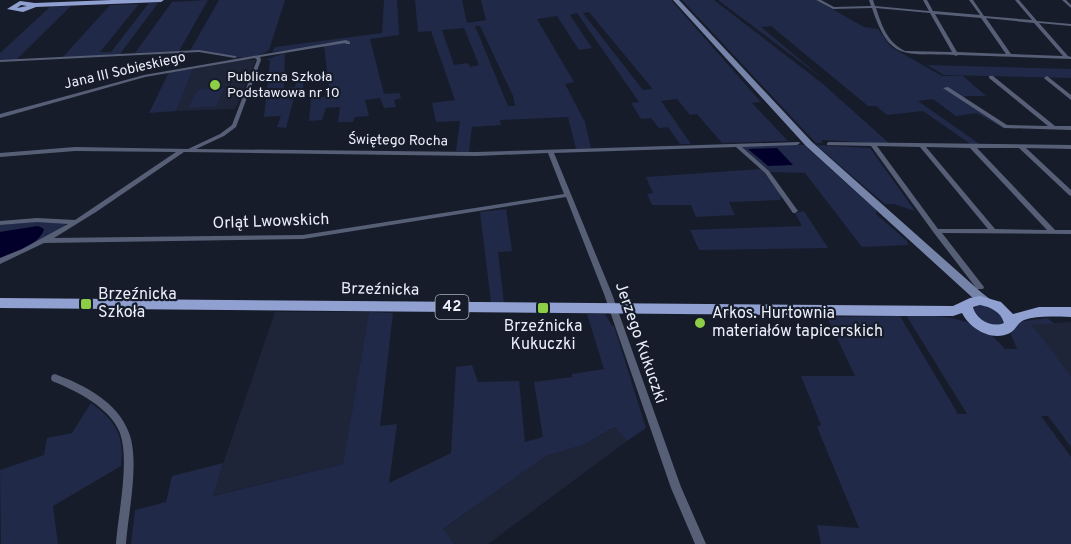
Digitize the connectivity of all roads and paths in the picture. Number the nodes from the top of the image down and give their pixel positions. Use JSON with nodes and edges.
{"nodes":[{"id":1,"x":161,"y":0,"type":"edge"},
{"id":2,"x":676,"y":0,"type":"edge"},
{"id":3,"x":818,"y":0,"type":"edge"},
{"id":4,"x":871,"y":0,"type":"edge"},
{"id":5,"x":925,"y":0,"type":"edge"},
{"id":6,"x":971,"y":0,"type":"edge"},
{"id":7,"x":1017,"y":0,"type":"edge"},
{"id":8,"x":1065,"y":0,"type":"edge"},
{"id":9,"x":1071,"y":0,"type":"edge"},
{"id":10,"x":26,"y":4,"type":"edge"},
{"id":11,"x":0,"y":6,"type":"edge"},
{"id":12,"x":874,"y":7,"type":"junction"},
{"id":13,"x":1071,"y":7,"type":"edge"},
{"id":14,"x":932,"y":12,"type":"junction"},
{"id":15,"x":983,"y":17,"type":"junction"},
{"id":16,"x":1035,"y":22,"type":"junction"},
{"id":17,"x":1071,"y":25,"type":"edge"},
{"id":18,"x":348,"y":43,"type":"dead end"},
{"id":19,"x":956,"y":55,"type":"junction"},
{"id":20,"x":1010,"y":56,"type":"junction"},
{"id":21,"x":257,"y":57,"type":"junction"},
{"id":22,"x":240,"y":58,"type":"junction"},
{"id":23,"x":1068,"y":58,"type":"edge"},
{"id":24,"x":0,"y":61,"type":"edge"},
{"id":25,"x":991,"y":77,"type":"dead end"},
{"id":26,"x":1047,"y":78,"type":"dead end"},
{"id":27,"x":946,"y":88,"type":"dead end"},
{"id":28,"x":1071,"y":98,"type":"edge"},
{"id":29,"x":0,"y":116,"type":"edge"},
{"id":30,"x":1054,"y":128,"type":"junction"},
{"id":31,"x":1071,"y":128,"type":"edge"},
{"id":32,"x":797,"y":143,"type":"dead end"},
{"id":33,"x":829,"y":144,"type":"dead end"},
{"id":34,"x":737,"y":145,"type":"junction"},
{"id":35,"x":873,"y":145,"type":"junction"},
{"id":36,"x":923,"y":147,"type":"junction"},
{"id":37,"x":973,"y":147,"type":"junction"},
{"id":38,"x":1022,"y":147,"type":"junction"},
{"id":39,"x":1071,"y":147,"type":"edge"},
{"id":40,"x":186,"y":150,"type":"junction"},
{"id":41,"x":551,"y":153,"type":"junction"},
{"id":42,"x":0,"y":155,"type":"edge"},
{"id":43,"x":1071,"y":194,"type":"edge"},
{"id":44,"x":568,"y":195,"type":"junction"},
{"id":45,"x":795,"y":211,"type":"dead end"},
{"id":46,"x":77,"y":222,"type":"junction"},
{"id":47,"x":0,"y":223,"type":"edge"},
{"id":48,"x":936,"y":231,"type":"junction"},
{"id":49,"x":994,"y":232,"type":"junction"},
{"id":50,"x":1053,"y":232,"type":"junction"},
{"id":51,"x":1071,"y":232,"type":"edge"},
{"id":52,"x":44,"y":242,"type":"junction"},
{"id":53,"x":0,"y":261,"type":"edge"},
{"id":54,"x":943,"y":265,"type":"junction"},
{"id":55,"x":980,"y":287,"type":"dead end"},
{"id":56,"x":0,"y":303,"type":"edge"},
{"id":57,"x":993,"y":304,"type":"junction"},
{"id":58,"x":967,"y":306,"type":"junction"},
{"id":59,"x":612,"y":309,"type":"junction"},
{"id":60,"x":904,"y":311,"type":"junction"},
{"id":61,"x":1045,"y":312,"type":"junction"},
{"id":62,"x":1071,"y":312,"type":"edge"},
{"id":63,"x":976,"y":322,"type":"junction"},
{"id":64,"x":1011,"y":324,"type":"junction"},
{"id":65,"x":55,"y":378,"type":"dead end"},
{"id":66,"x":121,"y":544,"type":"edge"},
{"id":67,"x":701,"y":544,"type":"edge"}],
"edges":[{"from":1,"to":10,"type":"main road"},
{"from":2,"to":54,"type":"main road"},
{"from":3,"to":12,"type":"street"},
{"from":4,"to":12,"type":"street"},
{"from":5,"to":14,"type":"street"},
{"from":6,"to":15,"type":"street"},
{"from":7,"to":16,"type":"street"},
{"from":8,"to":9,"type":"street"},
{"from":8,"to":13,"type":"street"},
{"from":10,"to":11,"type":"main road"},
{"from":12,"to":14,"type":"street"},
{"from":12,"to":19,"type":"street"},
{"from":14,"to":15,"type":"street"},
{"from":14,"to":19,"type":"street"},
{"from":15,"to":16,"type":"street"},
{"from":15,"to":20,"type":"street"},
{"from":16,"to":17,"type":"street"},
{"from":16,"to":23,"type":"street"},
{"from":18,"to":21,"type":"street","name":"Jana III Sobieskiego"},
{"from":19,"to":20,"type":"street"},
{"from":20,"to":23,"type":"street"},
{"from":21,"to":22,"type":"street","name":"Jana III Sobieskiego"},
{"from":21,"to":40,"type":"street"},
{"from":22,"to":24,"type":"street"},
{"from":22,"to":29,"type":"street","name":"Jana III Sobieskiego"},
{"from":25,"to":30,"type":"street"},
{"from":26,"to":28,"type":"street"},
{"from":27,"to":30,"type":"street"},
{"from":30,"to":31,"type":"street"},
{"from":32,"to":34,"type":"street","name":"Świętego Rocha"},
{"from":33,"to":35,"type":"street"},
{"from":34,"to":41,"type":"street","name":"Świętego Rocha"},
{"from":34,"to":45,"type":"street"},
{"from":35,"to":36,"type":"street"},
{"from":35,"to":48,"type":"street"},
{"from":36,"to":37,"type":"street"},
{"from":36,"to":49,"type":"street"},
{"from":37,"to":38,"type":"street"},
{"from":37,"to":50,"type":"street"},
{"from":38,"to":39,"type":"street"},
{"from":38,"to":43,"type":"street"},
{"from":40,"to":41,"type":"street","name":"Świętego Rocha"},
{"from":40,"to":42,"type":"street","name":"Świętego Rocha"},
{"from":40,"to":46,"type":"street"},
{"from":41,"to":44,"type":"street","name":"Jerzego Kukuczki"},
{"from":44,"to":52,"type":"street","name":"Orląt Lwowskich"},
{"from":44,"to":59,"type":"street","name":"Jerzego Kukuczki"},
{"from":46,"to":47,"type":"street"},
{"from":46,"to":52,"type":"street"},
{"from":48,"to":49,"type":"street"},
{"from":48,"to":55,"type":"street"},
{"from":49,"to":50,"type":"street"},
{"from":50,"to":51,"type":"street"},
{"from":52,"to":53,"type":"street"},
{"from":54,"to":57,"type":"main road"},
{"from":54,"to":58,"type":"main road"},
{"from":56,"to":59,"type":"main road","name":"Brzeźnicka","number":"42"},
{"from":57,"to":58,"type":"main road","number":"42"},
{"from":57,"to":61,"type":"main road","number":"42"},
{"from":57,"to":64,"type":"main road"},
{"from":58,"to":60,"type":"main road","name":"Brzeźnicka"},
{"from":58,"to":63,"type":"main road"},
{"from":59,"to":60,"type":"main road","name":"Brzeźnicka","number":"42"},
{"from":59,"to":67,"type":"street","name":"Jerzego Kukuczki"},
{"from":60,"to":63,"type":"main road","name":"Brzeźnicka","number":"42"},
{"from":61,"to":62,"type":"main road","number":"42"},
{"from":61,"to":64,"type":"main road","number":"42"},
{"from":63,"to":64,"type":"main road","number":"42"},
{"from":65,"to":66,"type":"street"}]}
